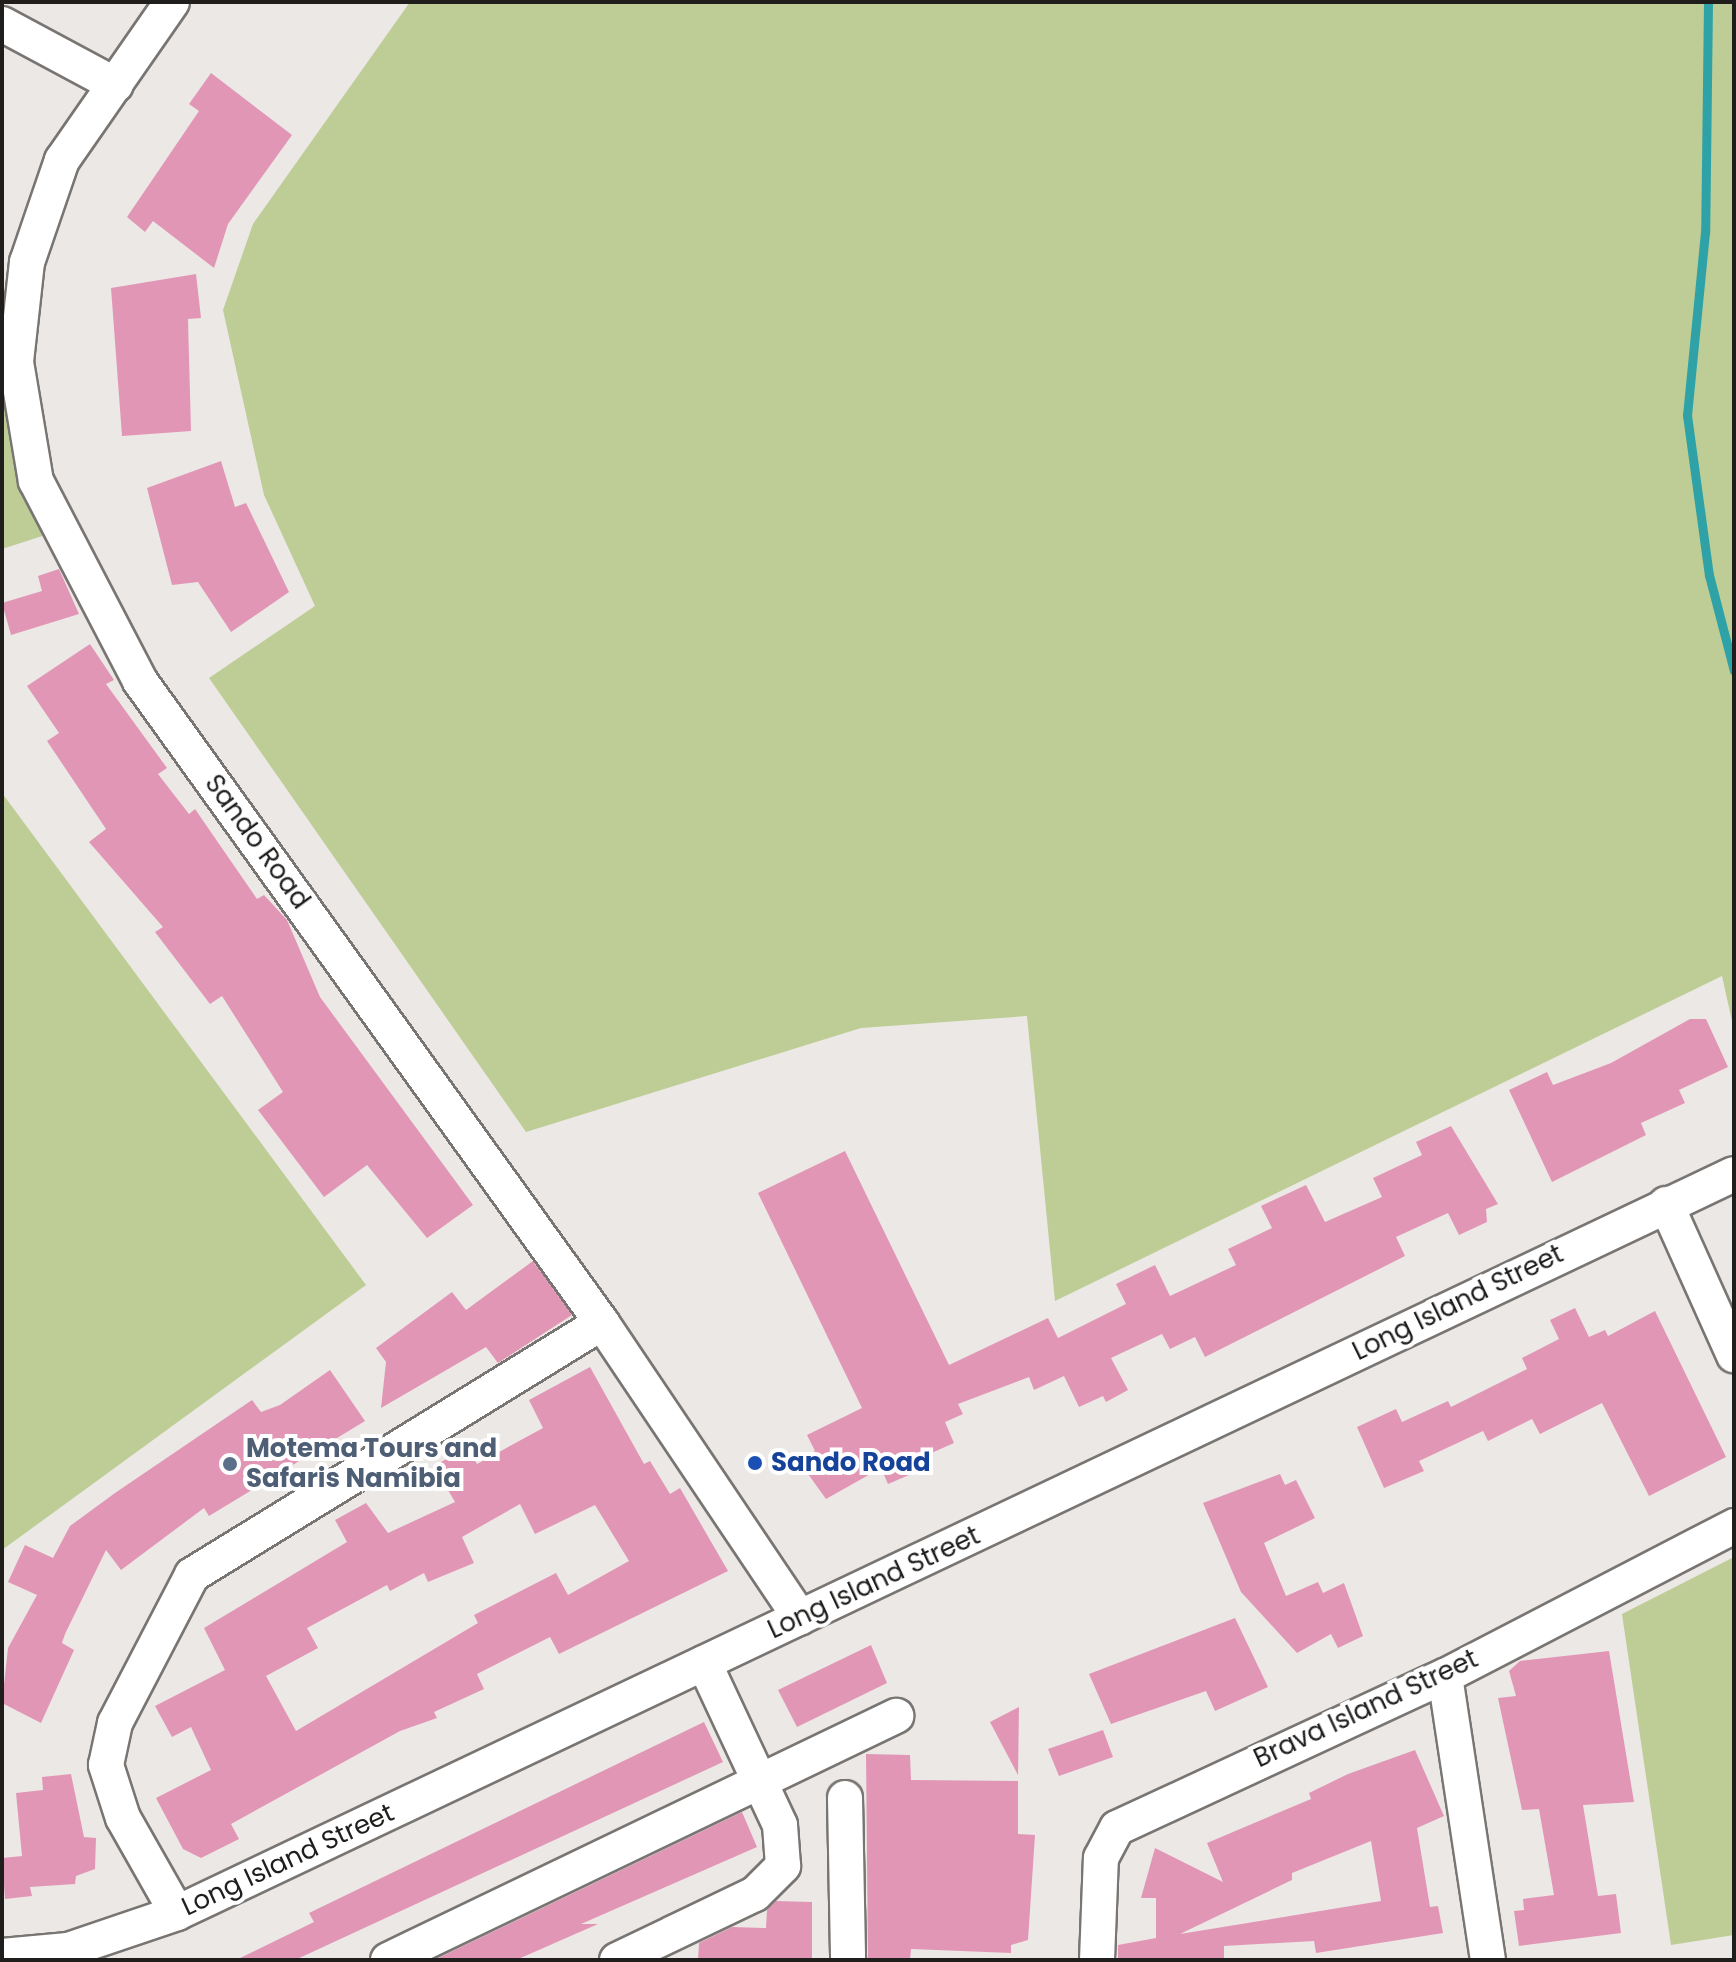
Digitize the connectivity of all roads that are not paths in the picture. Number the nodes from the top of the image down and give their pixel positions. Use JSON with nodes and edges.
{"nodes":[{"id":1,"x":172,"y":2,"type":"edge"},
{"id":2,"x":2,"y":24,"type":"edge"},
{"id":3,"x":116,"y":85,"type":"junction"},
{"id":4,"x":1734,"y":1174,"type":"edge"},
{"id":5,"x":1666,"y":1204,"type":"junction"},
{"id":6,"x":602,"y":1323,"type":"junction"},
{"id":7,"x":1734,"y":1355,"type":"edge"},
{"id":8,"x":1734,"y":1526,"type":"edge"},
{"id":9,"x":800,"y":1618,"type":"junction"},
{"id":10,"x":704,"y":1663,"type":"junction"},
{"id":11,"x":1445,"y":1676,"type":"junction"},
{"id":12,"x":896,"y":1716,"type":"dead end"},
{"id":13,"x":758,"y":1780,"type":"junction"},
{"id":14,"x":845,"y":1798,"type":"dead end"},
{"id":15,"x":177,"y":1913,"type":"junction"},
{"id":16,"x":2,"y":1956,"type":"edge"},
{"id":17,"x":388,"y":1960,"type":"edge"},
{"id":18,"x":617,"y":1960,"type":"edge"},
{"id":19,"x":848,"y":1960,"type":"edge"},
{"id":20,"x":1097,"y":1960,"type":"edge"},
{"id":21,"x":1488,"y":1960,"type":"edge"}],
"edges":[{"from":1,"to":3,"type":"street","name":"Sando Road"},
{"from":2,"to":3,"type":"street"},
{"from":3,"to":6,"type":"street","name":"Sando Road"},
{"from":4,"to":5,"type":"street","name":"Long Island Street"},
{"from":5,"to":7,"type":"street"},
{"from":5,"to":9,"type":"street","name":"Long Island Street"},
{"from":6,"to":9,"type":"street","name":"Sando Road"},
{"from":6,"to":15,"type":"street"},
{"from":8,"to":11,"type":"street","name":"Brava Island Street"},
{"from":9,"to":10,"type":"street","name":"Long Island Street"},
{"from":10,"to":13,"type":"street"},
{"from":10,"to":15,"type":"street","name":"Long Island Street"},
{"from":11,"to":20,"type":"street","name":"Brava Island Street"},
{"from":11,"to":21,"type":"street"},
{"from":12,"to":13,"type":"street"},
{"from":13,"to":17,"type":"street"},
{"from":13,"to":18,"type":"street"},
{"from":14,"to":19,"type":"street"},
{"from":15,"to":16,"type":"street","name":"Long Island Street"}]}
